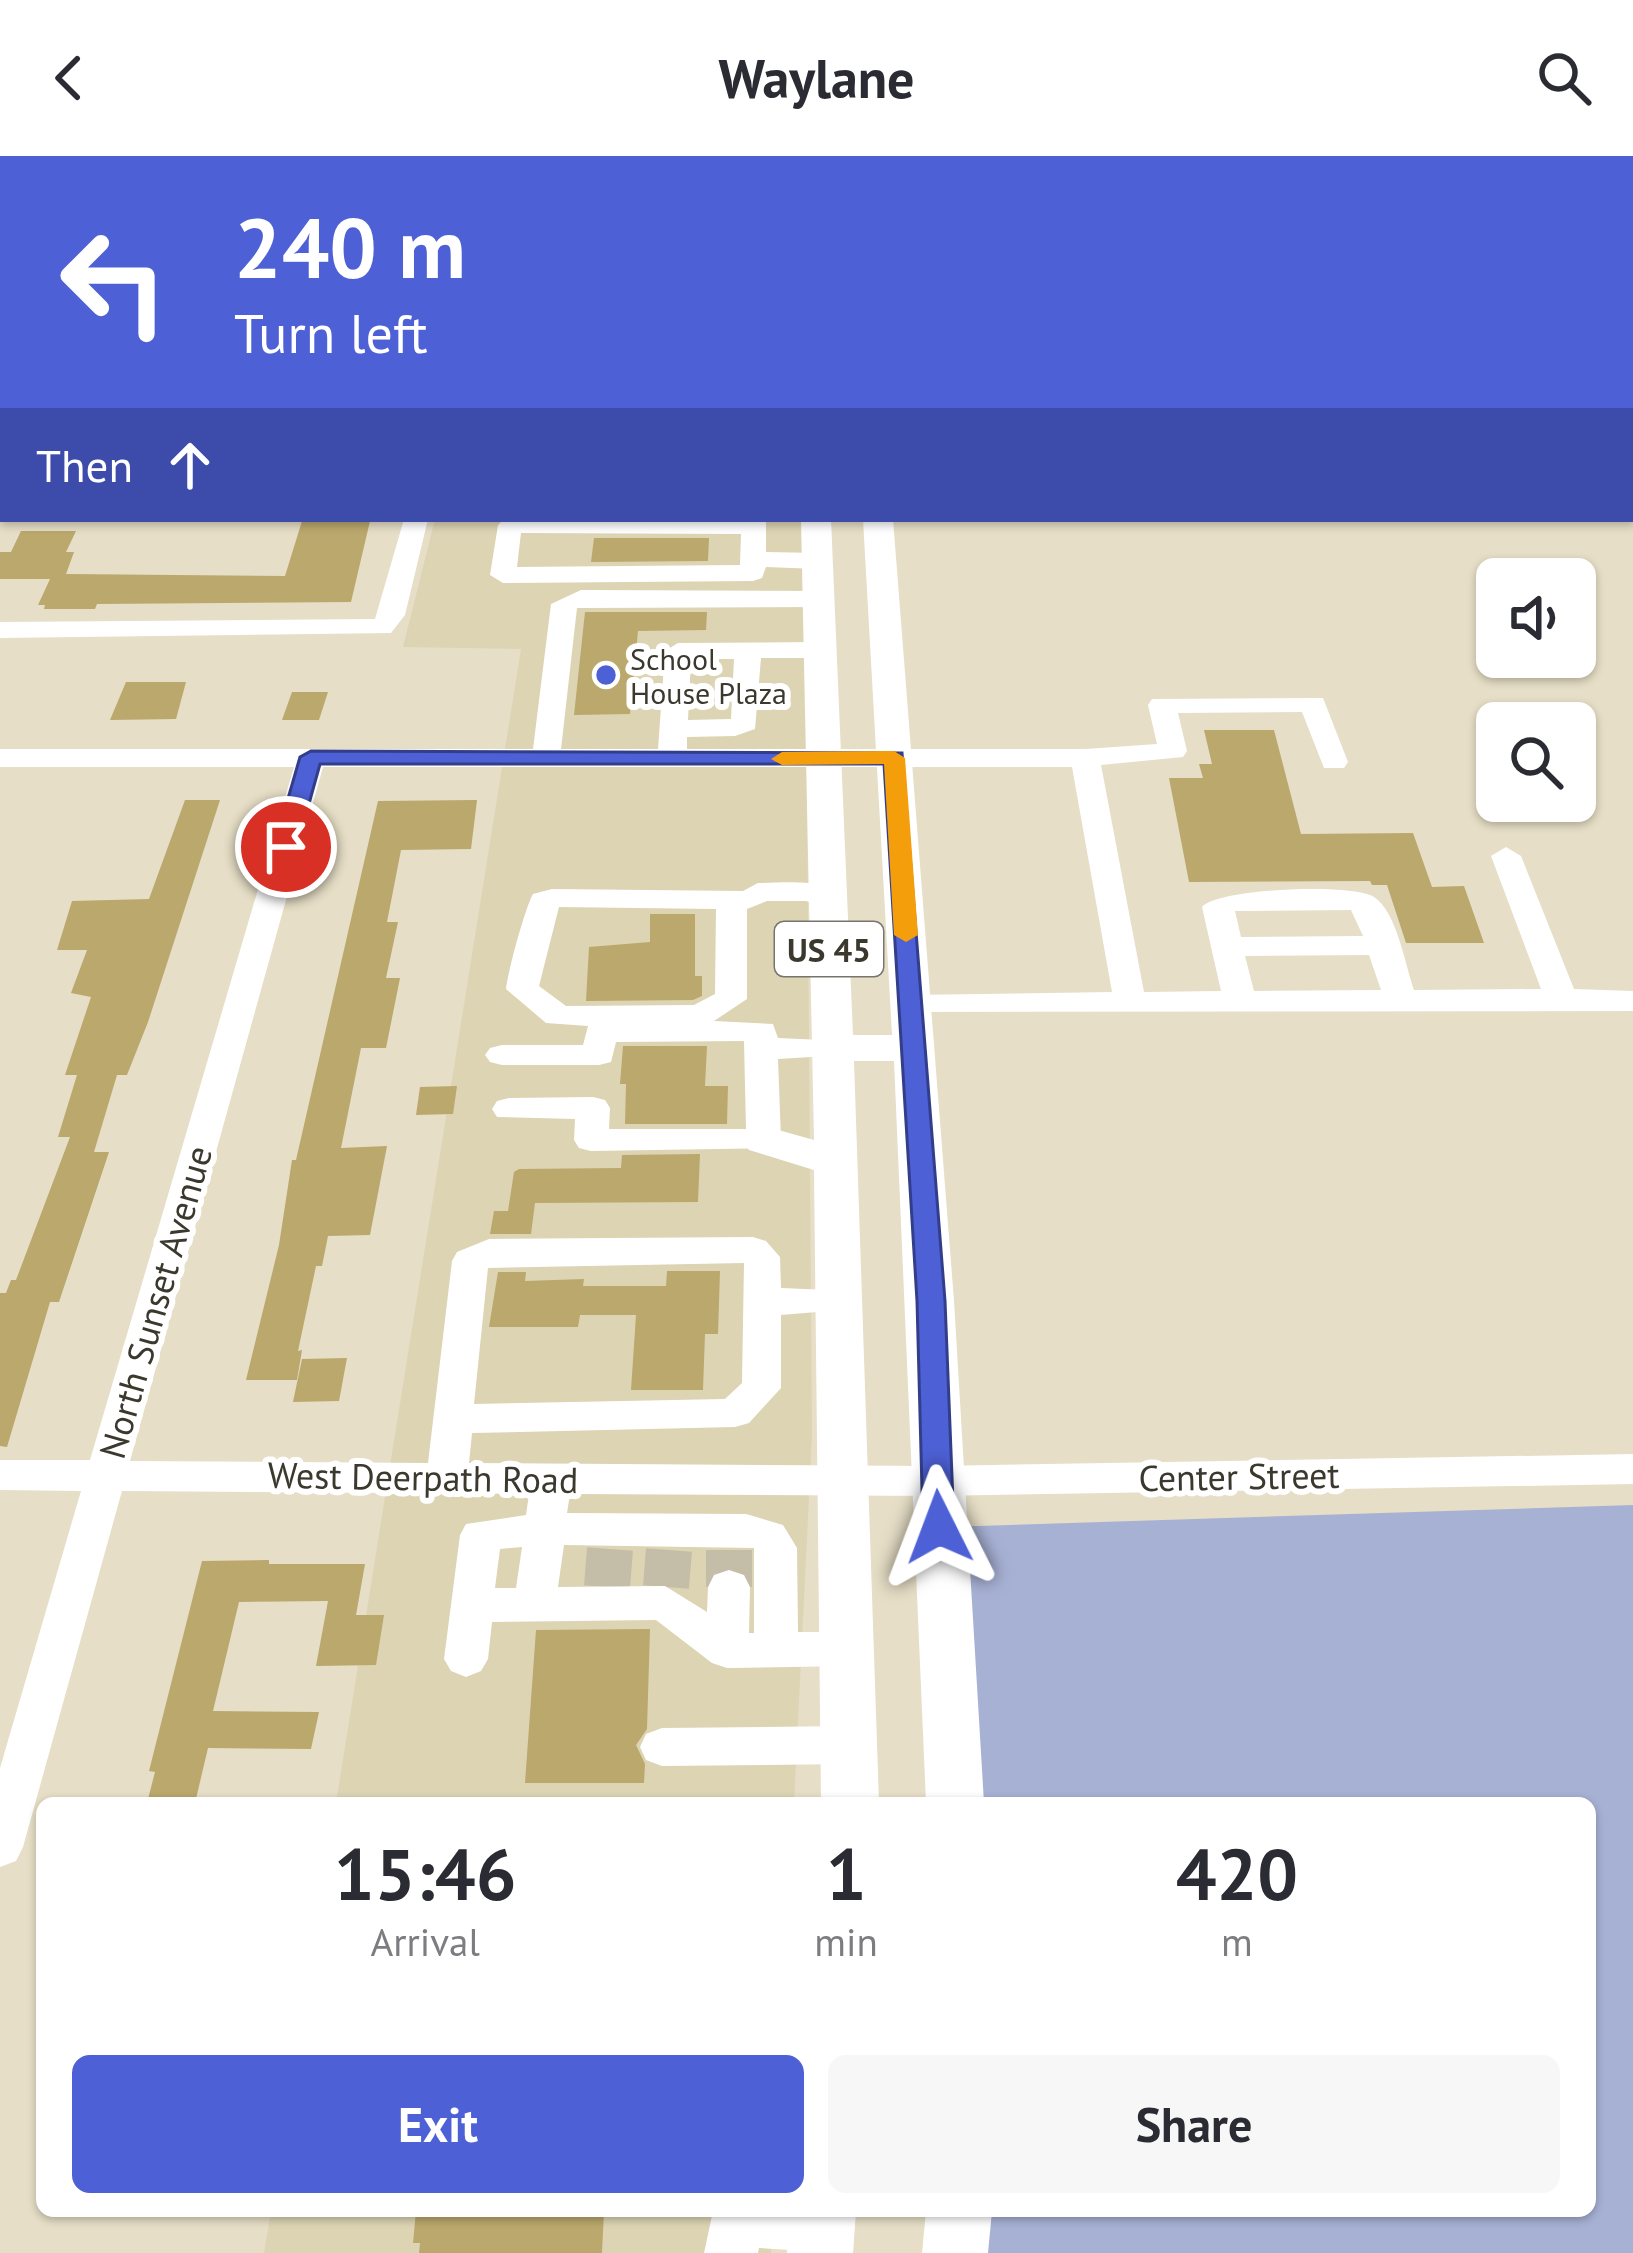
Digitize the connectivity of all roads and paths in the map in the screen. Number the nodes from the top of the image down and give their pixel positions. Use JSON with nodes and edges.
{"nodes":[{"id":1,"x":415,"y":522,"type":"edge"},
{"id":2,"x":878,"y":522,"type":"edge"},
{"id":3,"x":753,"y":536,"type":"edge"},
{"id":4,"x":817,"y":540,"type":"edge"},
{"id":5,"x":819,"y":599,"type":"junction"},
{"id":6,"x":0,"y":630,"type":"edge"},
{"id":7,"x":748,"y":649,"type":"junction"},
{"id":8,"x":820,"y":650,"type":"junction"},
{"id":9,"x":673,"y":743,"type":"junction"},
{"id":10,"x":311,"y":757,"type":"junction"},
{"id":11,"x":0,"y":758,"type":"edge"},
{"id":12,"x":546,"y":758,"type":"junction"},
{"id":13,"x":894,"y":758,"type":"junction"},
{"id":14,"x":1085,"y":758,"type":"junction"},
{"id":15,"x":824,"y":759,"type":"junction"},
{"id":16,"x":1334,"y":762,"type":"dead end"},
{"id":17,"x":1506,"y":856,"type":"dead end"},
{"id":18,"x":824,"y":898,"type":"junction"},
{"id":19,"x":742,"y":900,"type":"junction"},
{"id":20,"x":1382,"y":945,"type":"junction"},
{"id":21,"x":1226,"y":947,"type":"junction"},
{"id":22,"x":1562,"y":998,"type":"junction"},
{"id":23,"x":1401,"y":1000,"type":"junction"},
{"id":24,"x":1633,"y":1001,"type":"edge"},
{"id":25,"x":1130,"y":1002,"type":"junction"},
{"id":26,"x":1240,"y":1002,"type":"junction"},
{"id":27,"x":912,"y":1026,"type":"junction"},
{"id":28,"x":832,"y":1048,"type":"junction"},
{"id":29,"x":761,"y":1049,"type":"junction"},
{"id":30,"x":502,"y":1055,"type":"dead end"},
{"id":31,"x":509,"y":1109,"type":"dead end"},
{"id":32,"x":764,"y":1140,"type":"junction"},
{"id":33,"x":835,"y":1140,"type":"junction"},
{"id":34,"x":840,"y":1300,"type":"junction"},
{"id":35,"x":763,"y":1302,"type":"junction"},
{"id":36,"x":604,"y":1417,"type":"junction"},
{"id":37,"x":453,"y":1419,"type":"junction"},
{"id":38,"x":1633,"y":1469,"type":"edge"},
{"id":39,"x":106,"y":1474,"type":"junction"},
{"id":40,"x":0,"y":1475,"type":"edge"},
{"id":41,"x":447,"y":1477,"type":"junction"},
{"id":42,"x":551,"y":1478,"type":"junction"},
{"id":43,"x":602,"y":1479,"type":"junction"},
{"id":44,"x":650,"y":1479,"type":"junction"},
{"id":45,"x":846,"y":1481,"type":"junction"},
{"id":46,"x":936,"y":1481,"type":"junction"},
{"id":47,"x":545,"y":1529,"type":"junction"},
{"id":48,"x":730,"y":1556,"type":"junction"},
{"id":49,"x":639,"y":1563,"type":"junction"},
{"id":50,"x":535,"y":1604,"type":"junction"},
{"id":51,"x":472,"y":1605,"type":"junction"},
{"id":52,"x":848,"y":1649,"type":"junction"},
{"id":53,"x":727,"y":1651,"type":"junction"},
{"id":54,"x":776,"y":1651,"type":"junction"},
{"id":55,"x":466,"y":1659,"type":"dead end"},
{"id":56,"x":849,"y":1744,"type":"junction"},
{"id":57,"x":662,"y":1747,"type":"dead end"},
{"id":58,"x":850,"y":1797,"type":"edge"},
{"id":59,"x":955,"y":1797,"type":"edge"},
{"id":60,"x":0,"y":1847,"type":"edge"},
{"id":61,"x":959,"y":2217,"type":"edge"},
{"id":62,"x":736,"y":2228,"type":"edge"},
{"id":63,"x":822,"y":2230,"type":"edge"},
{"id":64,"x":956,"y":2253,"type":"edge"}],
"edges":[{"from":1,"to":6,"type":"street"},
{"from":2,"to":13,"type":"main road","number":"US 45"},
{"from":3,"to":3,"type":"street"},
{"from":3,"to":4,"type":"street"},
{"from":4,"to":5,"type":"main road","number":"US 45"},
{"from":5,"to":8,"type":"main road","number":"US 45"},
{"from":5,"to":12,"type":"street"},
{"from":7,"to":8,"type":"street"},
{"from":7,"to":9,"type":"street"},
{"from":7,"to":9,"type":"street"},
{"from":8,"to":15,"type":"main road","number":"US 45"},
{"from":9,"to":12,"type":"street"},
{"from":9,"to":15,"type":"street"},
{"from":10,"to":11,"type":"street"},
{"from":10,"to":12,"type":"street"},
{"from":10,"to":39,"type":"street","name":"North Sunset Avenue"},
{"from":13,"to":14,"type":"street"},
{"from":13,"to":15,"type":"street"},
{"from":13,"to":27,"type":"main road","number":"US 45"},
{"from":14,"to":16,"type":"street"},
{"from":14,"to":25,"type":"street"},
{"from":15,"to":18,"type":"main road","number":"US 45"},
{"from":17,"to":22,"type":"street"},
{"from":18,"to":19,"type":"street"},
{"from":18,"to":28,"type":"main road","number":"US 45"},
{"from":19,"to":19,"type":"street"},
{"from":20,"to":21,"type":"street"},
{"from":20,"to":21,"type":"street"},
{"from":20,"to":23,"type":"street"},
{"from":21,"to":26,"type":"street"},
{"from":22,"to":23,"type":"street"},
{"from":22,"to":24,"type":"street"},
{"from":23,"to":26,"type":"street"},
{"from":25,"to":26,"type":"street"},
{"from":25,"to":27,"type":"street"},
{"from":27,"to":28,"type":"main road"},
{"from":27,"to":46,"type":"main road","number":"US 45"},
{"from":28,"to":29,"type":"street"},
{"from":28,"to":33,"type":"main road","number":"US 45"},
{"from":29,"to":30,"type":"street"},
{"from":29,"to":32,"type":"street"},
{"from":31,"to":32,"type":"street"},
{"from":32,"to":33,"type":"main road"},
{"from":33,"to":34,"type":"main road","number":"US 45"},
{"from":34,"to":35,"type":"street"},
{"from":34,"to":45,"type":"main road","number":"US 45"},
{"from":35,"to":36,"type":"street"},
{"from":35,"to":37,"type":"street"},
{"from":36,"to":37,"type":"street"},
{"from":36,"to":43,"type":"street"},
{"from":37,"to":41,"type":"street"},
{"from":38,"to":46,"type":"street","name":"Center Street"},
{"from":39,"to":40,"type":"street","name":"West Deerpath Road"},
{"from":39,"to":41,"type":"street","name":"West Deerpath Road"},
{"from":39,"to":60,"type":"street","name":"North Sunset Avenue"},
{"from":41,"to":42,"type":"street","name":"West Deerpath Road"},
{"from":42,"to":43,"type":"street","name":"West Deerpath Road"},
{"from":42,"to":47,"type":"street"},
{"from":43,"to":44,"type":"street","name":"West Deerpath Road"},
{"from":44,"to":45,"type":"street","name":"West Deerpath Road"},
{"from":44,"to":49,"type":"street"},
{"from":45,"to":46,"type":"street","name":"Center Street"},
{"from":45,"to":52,"type":"main road","number":"US 45"},
{"from":46,"to":59,"type":"main road","number":"US 45"},
{"from":47,"to":49,"type":"street"},
{"from":47,"to":50,"type":"street"},
{"from":47,"to":51,"type":"street"},
{"from":48,"to":49,"type":"street"},
{"from":48,"to":53,"type":"street"},
{"from":48,"to":54,"type":"street"},
{"from":49,"to":50,"type":"street"},
{"from":49,"to":53,"type":"street"},
{"from":50,"to":51,"type":"street"},
{"from":51,"to":55,"type":"street"},
{"from":52,"to":54,"type":"street"},
{"from":52,"to":56,"type":"main road","number":"US 45"},
{"from":53,"to":54,"type":"street"},
{"from":56,"to":57,"type":"street"},
{"from":56,"to":58,"type":"main road","number":"US 45"},
{"from":61,"to":64,"type":"main road"},
{"from":62,"to":63,"type":"street"}]}
